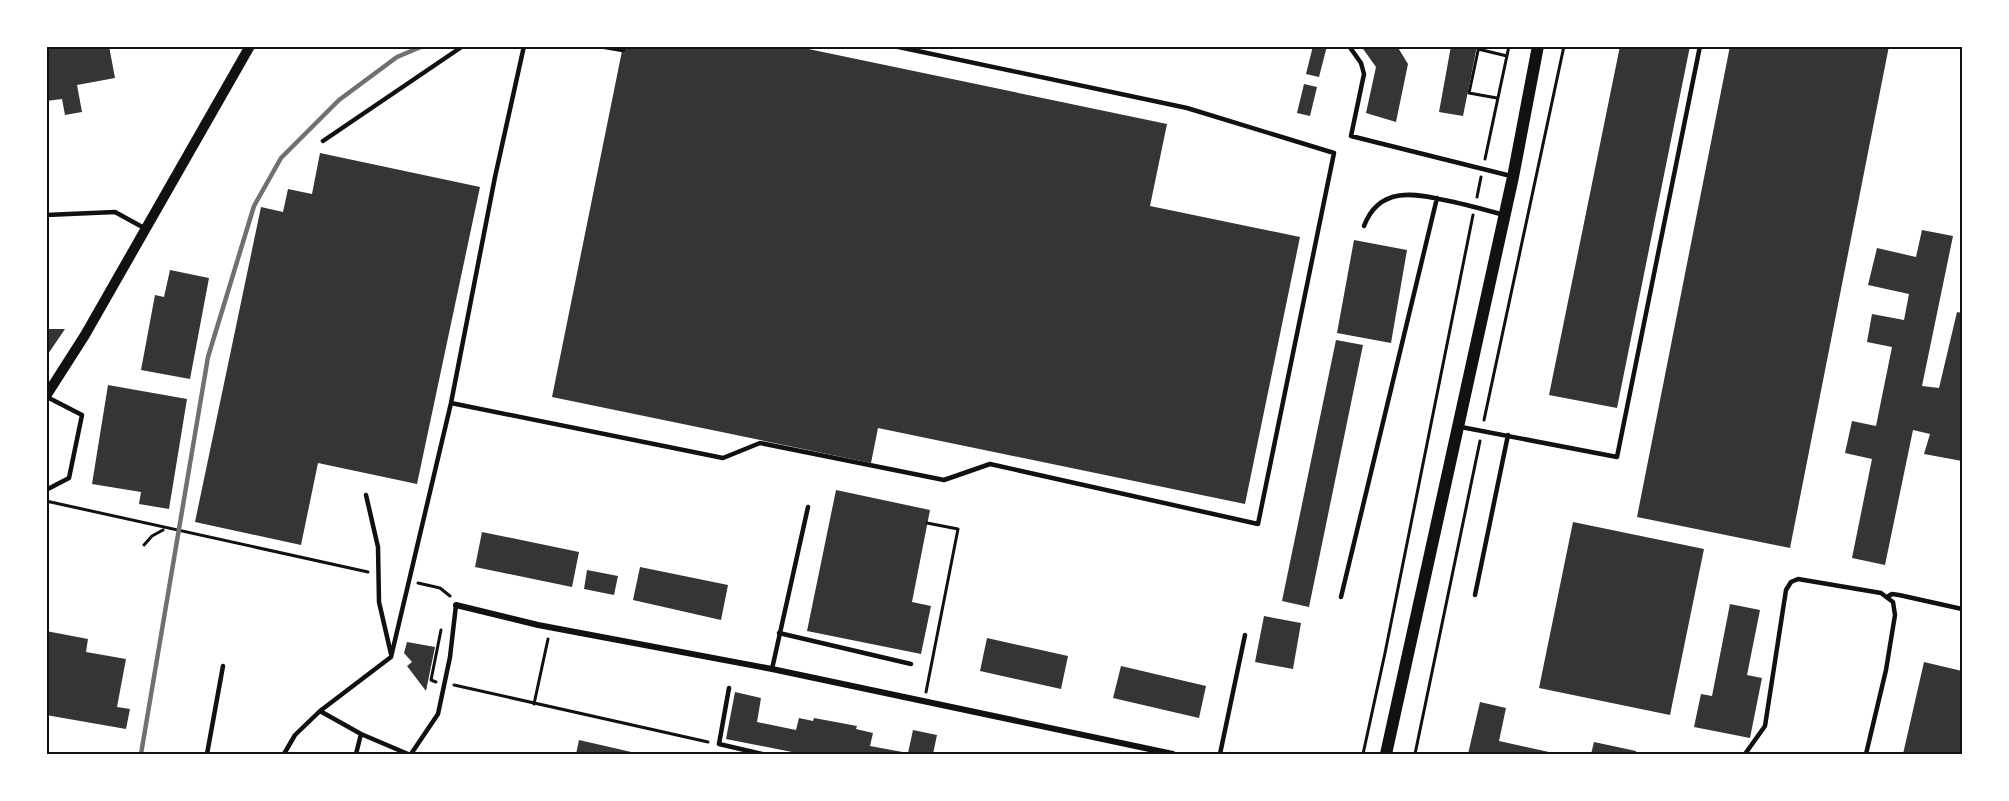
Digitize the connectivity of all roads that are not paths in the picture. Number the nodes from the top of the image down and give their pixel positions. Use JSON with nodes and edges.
{"nodes":[{"id":1,"x":250,"y":46,"type":"edge"},
{"id":2,"x":463,"y":46,"type":"edge"},
{"id":3,"x":524,"y":46,"type":"edge"},
{"id":4,"x":599,"y":46,"type":"edge"},
{"id":5,"x":894,"y":46,"type":"edge"},
{"id":6,"x":1349,"y":46,"type":"edge"},
{"id":7,"x":1538,"y":46,"type":"edge"},
{"id":8,"x":1700,"y":46,"type":"edge"},
{"id":9,"x":623,"y":50,"type":"dead end"},
{"id":10,"x":323,"y":141,"type":"dead end"},
{"id":11,"x":1513,"y":177,"type":"junction"},
{"id":12,"x":1437,"y":198,"type":"junction"},
{"id":13,"x":46,"y":215,"type":"edge"},
{"id":14,"x":1504,"y":215,"type":"junction"},
{"id":15,"x":1364,"y":226,"type":"dead end"},
{"id":16,"x":146,"y":229,"type":"junction"},
{"id":17,"x":46,"y":396,"type":"edge"},
{"id":18,"x":451,"y":403,"type":"junction"},
{"id":19,"x":1458,"y":426,"type":"junction"},
{"id":20,"x":1508,"y":435,"type":"junction"},
{"id":21,"x":46,"y":490,"type":"edge"},
{"id":22,"x":366,"y":495,"type":"dead end"},
{"id":23,"x":808,"y":507,"type":"dead end"},
{"id":24,"x":1475,"y":596,"type":"dead end"},
{"id":25,"x":1341,"y":597,"type":"dead end"},
{"id":26,"x":1887,"y":597,"type":"junction"},
{"id":27,"x":456,"y":605,"type":"joint"},
{"id":28,"x":1962,"y":609,"type":"edge"},
{"id":29,"x":778,"y":633,"type":"junction"},
{"id":30,"x":1245,"y":635,"type":"dead end"},
{"id":31,"x":392,"y":657,"type":"junction"},
{"id":32,"x":911,"y":664,"type":"dead end"},
{"id":33,"x":223,"y":666,"type":"dead end"},
{"id":34,"x":772,"y":669,"type":"junction"},
{"id":35,"x":729,"y":688,"type":"dead end"},
{"id":36,"x":320,"y":711,"type":"junction"},
{"id":37,"x":360,"y":734,"type":"junction"},
{"id":38,"x":207,"y":754,"type":"edge"},
{"id":39,"x":284,"y":754,"type":"edge"},
{"id":40,"x":356,"y":754,"type":"edge"},
{"id":41,"x":409,"y":754,"type":"edge"},
{"id":42,"x":762,"y":754,"type":"edge"},
{"id":43,"x":1173,"y":754,"type":"edge"},
{"id":44,"x":1220,"y":754,"type":"edge"},
{"id":45,"x":1386,"y":754,"type":"edge"},
{"id":46,"x":1745,"y":754,"type":"edge"},
{"id":47,"x":1866,"y":754,"type":"edge"}],
"edges":[{"from":1,"to":16,"type":"street"},
{"from":2,"to":10,"type":"lane"},
{"from":3,"to":18,"type":"lane"},
{"from":4,"to":9,"type":"lane"},
{"from":5,"to":18,"type":"lane"},
{"from":6,"to":11,"type":"lane"},
{"from":7,"to":11,"type":"main road"},
{"from":8,"to":20,"type":"lane"},
{"from":11,"to":14,"type":"main road"},
{"from":12,"to":14,"type":"lane"},
{"from":12,"to":15,"type":"lane"},
{"from":12,"to":25,"type":"lane"},
{"from":13,"to":16,"type":"lane"},
{"from":14,"to":19,"type":"main road"},
{"from":16,"to":17,"type":"street"},
{"from":17,"to":21,"type":"lane"},
{"from":18,"to":31,"type":"lane"},
{"from":19,"to":20,"type":"lane"},
{"from":19,"to":45,"type":"main road"},
{"from":20,"to":24,"type":"lane"},
{"from":22,"to":31,"type":"lane"},
{"from":23,"to":29,"type":"lane"},
{"from":26,"to":28,"type":"lane"},
{"from":26,"to":46,"type":"lane"},
{"from":26,"to":47,"type":"lane"},
{"from":27,"to":34,"type":"street"},
{"from":27,"to":41,"type":"lane"},
{"from":29,"to":32,"type":"lane"},
{"from":29,"to":34,"type":"lane"},
{"from":30,"to":44,"type":"lane"},
{"from":31,"to":36,"type":"lane"},
{"from":33,"to":38,"type":"lane"},
{"from":34,"to":43,"type":"street"},
{"from":35,"to":42,"type":"lane"},
{"from":36,"to":37,"type":"lane"},
{"from":36,"to":39,"type":"lane"},
{"from":37,"to":40,"type":"lane"},
{"from":37,"to":41,"type":"lane"}]}
